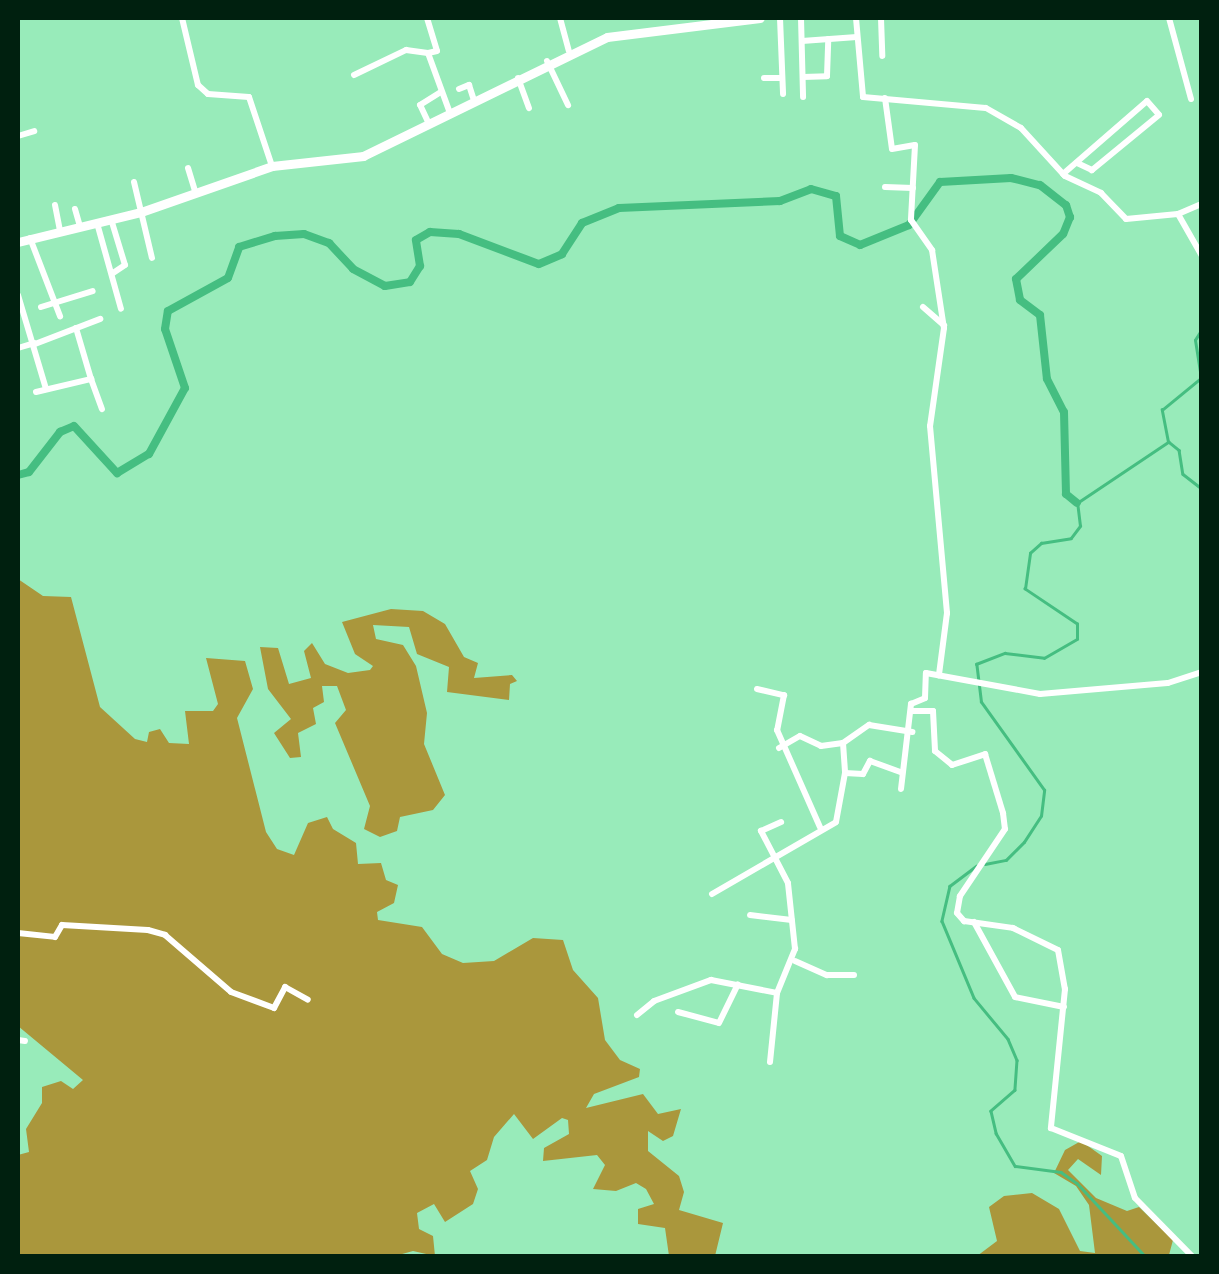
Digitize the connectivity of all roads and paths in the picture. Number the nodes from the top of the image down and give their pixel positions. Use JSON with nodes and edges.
{"nodes":[{"id":1,"x":182,"y":18,"type":"edge"},
{"id":2,"x":426,"y":18,"type":"edge"},
{"id":3,"x":560,"y":18,"type":"edge"},
{"id":4,"x":760,"y":18,"type":"edge"},
{"id":5,"x":780,"y":18,"type":"edge"},
{"id":6,"x":801,"y":18,"type":"edge"},
{"id":7,"x":856,"y":18,"type":"edge"},
{"id":8,"x":881,"y":18,"type":"edge"},
{"id":9,"x":1170,"y":18,"type":"edge"},
{"id":10,"x":716,"y":20,"type":"edge"},
{"id":11,"x":679,"y":22,"type":"edge"},
{"id":12,"x":857,"y":37,"type":"junction"},
{"id":13,"x":828,"y":39,"type":"junction"},
{"id":14,"x":802,"y":41,"type":"junction"},
{"id":15,"x":569,"y":51,"type":"junction"},
{"id":16,"x":428,"y":53,"type":"junction"},
{"id":17,"x":882,"y":56,"type":"dead end"},
{"id":18,"x":547,"y":61,"type":"junction"},
{"id":19,"x":354,"y":75,"type":"dead end"},
{"id":20,"x":518,"y":77,"type":"junction"},
{"id":21,"x":802,"y":77,"type":"junction"},
{"id":22,"x":764,"y":78,"type":"dead end"},
{"id":23,"x":781,"y":78,"type":"junction"},
{"id":24,"x":459,"y":88,"type":"dead end"},
{"id":25,"x":442,"y":92,"type":"junction"},
{"id":26,"x":782,"y":94,"type":"dead end"},
{"id":27,"x":803,"y":98,"type":"dead end"},
{"id":28,"x":885,"y":98,"type":"junction"},
{"id":29,"x":1192,"y":99,"type":"dead end"},
{"id":30,"x":474,"y":100,"type":"junction"},
{"id":31,"x":568,"y":105,"type":"dead end"},
{"id":32,"x":530,"y":108,"type":"dead end"},
{"id":33,"x":450,"y":113,"type":"junction"},
{"id":34,"x":429,"y":125,"type":"junction"},
{"id":35,"x":34,"y":131,"type":"dead end"},
{"id":36,"x":18,"y":136,"type":"edge"},
{"id":37,"x":1077,"y":163,"type":"junction"},
{"id":38,"x":272,"y":166,"type":"junction"},
{"id":39,"x":188,"y":168,"type":"dead end"},
{"id":40,"x":1063,"y":174,"type":"junction"},
{"id":41,"x":134,"y":182,"type":"dead end"},
{"id":42,"x":884,"y":187,"type":"dead end"},
{"id":43,"x":913,"y":188,"type":"junction"},
{"id":44,"x":196,"y":195,"type":"junction"},
{"id":45,"x":1202,"y":204,"type":"edge"},
{"id":46,"x":55,"y":205,"type":"dead end"},
{"id":47,"x":75,"y":209,"type":"dead end"},
{"id":48,"x":141,"y":212,"type":"junction"},
{"id":49,"x":1178,"y":214,"type":"junction"},
{"id":50,"x":111,"y":219,"type":"junction"},
{"id":51,"x":98,"y":223,"type":"junction"},
{"id":52,"x":80,"y":227,"type":"junction"},
{"id":53,"x":60,"y":232,"type":"junction"},
{"id":54,"x":30,"y":238,"type":"junction"},
{"id":55,"x":18,"y":242,"type":"edge"},
{"id":56,"x":1202,"y":256,"type":"edge"},
{"id":57,"x":152,"y":258,"type":"dead end"},
{"id":58,"x":113,"y":272,"type":"junction"},
{"id":59,"x":93,"y":290,"type":"dead end"},
{"id":60,"x":18,"y":295,"type":"edge"},
{"id":61,"x":57,"y":302,"type":"junction"},
{"id":62,"x":41,"y":307,"type":"dead end"},
{"id":63,"x":923,"y":307,"type":"dead end"},
{"id":64,"x":122,"y":309,"type":"dead end"},
{"id":65,"x":60,"y":316,"type":"dead end"},
{"id":66,"x":100,"y":319,"type":"dead end"},
{"id":67,"x":944,"y":325,"type":"junction"},
{"id":68,"x":76,"y":328,"type":"junction"},
{"id":69,"x":34,"y":344,"type":"junction"},
{"id":70,"x":18,"y":348,"type":"edge"},
{"id":71,"x":91,"y":379,"type":"junction"},
{"id":72,"x":46,"y":390,"type":"junction"},
{"id":73,"x":36,"y":392,"type":"dead end"},
{"id":74,"x":102,"y":408,"type":"dead end"},
{"id":75,"x":1202,"y":672,"type":"edge"},
{"id":76,"x":939,"y":674,"type":"junction"},
{"id":77,"x":757,"y":690,"type":"dead end"},
{"id":78,"x":912,"y":711,"type":"junction"},
{"id":79,"x":912,"y":732,"type":"junction"},
{"id":80,"x":843,"y":743,"type":"junction"},
{"id":81,"x":781,"y":747,"type":"junction"},
{"id":82,"x":902,"y":772,"type":"junction"},
{"id":83,"x":845,"y":773,"type":"junction"},
{"id":84,"x":901,"y":789,"type":"dead end"},
{"id":85,"x":781,"y":822,"type":"dead end"},
{"id":86,"x":820,"y":827,"type":"junction"},
{"id":87,"x":773,"y":858,"type":"junction"},
{"id":88,"x":712,"y":894,"type":"dead end"},
{"id":89,"x":750,"y":915,"type":"dead end"},
{"id":90,"x":792,"y":920,"type":"junction"},
{"id":91,"x":974,"y":922,"type":"junction"},
{"id":92,"x":18,"y":932,"type":"edge"},
{"id":93,"x":795,"y":962,"type":"junction"},
{"id":94,"x":854,"y":975,"type":"dead end"},
{"id":95,"x":738,"y":984,"type":"junction"},
{"id":96,"x":777,"y":993,"type":"junction"},
{"id":97,"x":308,"y":1000,"type":"dead end"},
{"id":98,"x":1064,"y":1007,"type":"junction"},
{"id":99,"x":678,"y":1012,"type":"dead end"},
{"id":100,"x":638,"y":1015,"type":"dead end"},
{"id":101,"x":770,"y":1062,"type":"dead end"},
{"id":102,"x":1192,"y":1256,"type":"edge"}],
"edges":[{"from":1,"to":38,"type":"street"},
{"from":2,"to":16,"type":"street"},
{"from":3,"to":15,"type":"street"},
{"from":4,"to":10,"type":"main road"},
{"from":5,"to":23,"type":"street"},
{"from":6,"to":14,"type":"street"},
{"from":7,"to":12,"type":"street"},
{"from":8,"to":17,"type":"street"},
{"from":9,"to":29,"type":"street"},
{"from":10,"to":11,"type":"main road"},
{"from":11,"to":15,"type":"main road"},
{"from":12,"to":13,"type":"street"},
{"from":12,"to":28,"type":"street"},
{"from":13,"to":14,"type":"street"},
{"from":13,"to":21,"type":"street"},
{"from":14,"to":21,"type":"street"},
{"from":15,"to":18,"type":"main road"},
{"from":16,"to":19,"type":"street"},
{"from":16,"to":25,"type":"street"},
{"from":18,"to":20,"type":"main road"},
{"from":18,"to":31,"type":"street"},
{"from":20,"to":30,"type":"main road"},
{"from":20,"to":32,"type":"street"},
{"from":21,"to":27,"type":"street"},
{"from":22,"to":23,"type":"street"},
{"from":23,"to":26,"type":"street"},
{"from":24,"to":30,"type":"street"},
{"from":25,"to":33,"type":"street"},
{"from":25,"to":34,"type":"street"},
{"from":28,"to":40,"type":"street"},
{"from":28,"to":43,"type":"street"},
{"from":30,"to":33,"type":"main road"},
{"from":33,"to":34,"type":"main road"},
{"from":34,"to":38,"type":"main road"},
{"from":35,"to":36,"type":"street"},
{"from":37,"to":37,"type":"street"},
{"from":37,"to":40,"type":"street"},
{"from":38,"to":44,"type":"main road"},
{"from":39,"to":44,"type":"street"},
{"from":40,"to":49,"type":"street"},
{"from":41,"to":48,"type":"street"},
{"from":42,"to":43,"type":"street"},
{"from":43,"to":67,"type":"street"},
{"from":44,"to":48,"type":"main road"},
{"from":45,"to":49,"type":"street"},
{"from":46,"to":53,"type":"street"},
{"from":47,"to":52,"type":"street"},
{"from":48,"to":50,"type":"main road"},
{"from":48,"to":57,"type":"street"},
{"from":49,"to":56,"type":"street"},
{"from":50,"to":51,"type":"main road"},
{"from":50,"to":58,"type":"street"},
{"from":51,"to":52,"type":"main road"},
{"from":51,"to":58,"type":"street"},
{"from":52,"to":53,"type":"main road"},
{"from":53,"to":54,"type":"main road"},
{"from":54,"to":55,"type":"main road"},
{"from":54,"to":61,"type":"street"},
{"from":58,"to":64,"type":"street"},
{"from":59,"to":61,"type":"street"},
{"from":60,"to":69,"type":"street"},
{"from":61,"to":62,"type":"street"},
{"from":61,"to":65,"type":"street"},
{"from":63,"to":67,"type":"street"},
{"from":66,"to":68,"type":"street"},
{"from":67,"to":76,"type":"street"},
{"from":68,"to":69,"type":"street"},
{"from":68,"to":71,"type":"street"},
{"from":69,"to":70,"type":"street"},
{"from":69,"to":72,"type":"street"},
{"from":71,"to":72,"type":"street"},
{"from":71,"to":74,"type":"street"},
{"from":72,"to":73,"type":"street"},
{"from":75,"to":76,"type":"street"},
{"from":76,"to":78,"type":"street"},
{"from":77,"to":81,"type":"street"},
{"from":78,"to":79,"type":"street"},
{"from":78,"to":91,"type":"street"},
{"from":79,"to":80,"type":"street"},
{"from":79,"to":82,"type":"street"},
{"from":80,"to":81,"type":"street"},
{"from":80,"to":83,"type":"street"},
{"from":81,"to":86,"type":"street"},
{"from":82,"to":83,"type":"street"},
{"from":82,"to":84,"type":"street"},
{"from":83,"to":86,"type":"street"},
{"from":85,"to":87,"type":"street"},
{"from":86,"to":87,"type":"street"},
{"from":87,"to":88,"type":"street"},
{"from":87,"to":90,"type":"street"},
{"from":89,"to":90,"type":"street"},
{"from":90,"to":93,"type":"street"},
{"from":91,"to":98,"type":"street"},
{"from":91,"to":98,"type":"street"},
{"from":92,"to":97,"type":"street"},
{"from":93,"to":94,"type":"street"},
{"from":93,"to":96,"type":"street"},
{"from":95,"to":96,"type":"street"},
{"from":95,"to":99,"type":"street"},
{"from":95,"to":100,"type":"street"},
{"from":96,"to":101,"type":"street"},
{"from":98,"to":102,"type":"street"}]}
